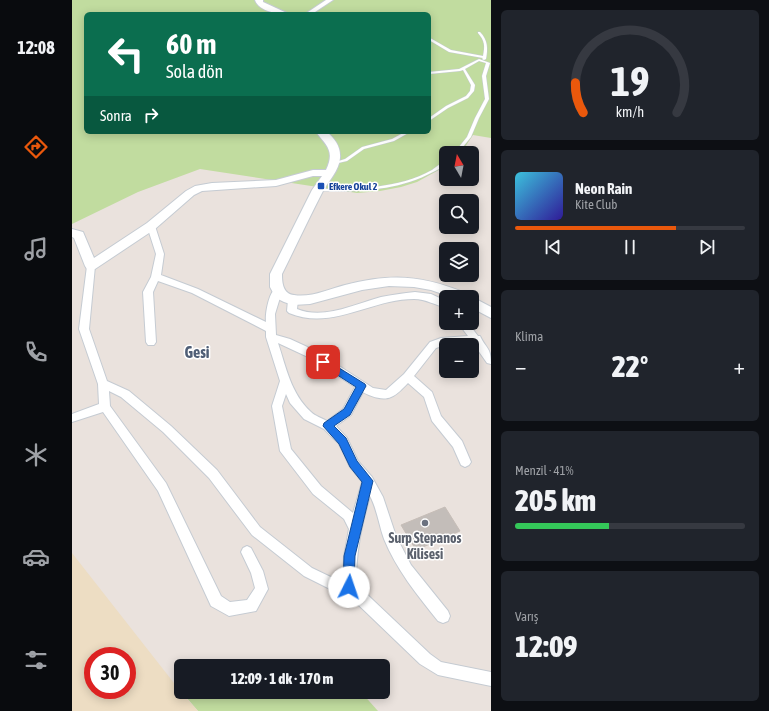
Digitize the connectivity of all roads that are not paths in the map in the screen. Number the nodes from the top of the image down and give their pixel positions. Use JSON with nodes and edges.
{"nodes":[{"id":1,"x":259,"y":0,"type":"edge"},
{"id":2,"x":330,"y":0,"type":"edge"},
{"id":3,"x":280,"y":12,"type":"edge"},
{"id":4,"x":311,"y":12,"type":"edge"},
{"id":5,"x":479,"y":33,"type":"dead end"},
{"id":6,"x":431,"y":40,"type":"edge"},
{"id":7,"x":484,"y":59,"type":"junction"},
{"id":8,"x":464,"y":69,"type":"junction"},
{"id":9,"x":431,"y":73,"type":"edge"},
{"id":10,"x":431,"y":119,"type":"edge"},
{"id":11,"x":324,"y":134,"type":"edge"},
{"id":12,"x":404,"y":134,"type":"edge"},
{"id":13,"x":462,"y":146,"type":"edge"},
{"id":14,"x":439,"y":166,"type":"edge"},
{"id":15,"x":332,"y":168,"type":"junction"},
{"id":16,"x":318,"y":190,"type":"junction"},
{"id":17,"x":151,"y":226,"type":"junction"},
{"id":18,"x":72,"y":233,"type":"edge"},
{"id":19,"x":91,"y":266,"type":"junction"},
{"id":20,"x":156,"y":277,"type":"junction"},
{"id":21,"x":442,"y":290,"type":"edge"},
{"id":22,"x":277,"y":291,"type":"junction"},
{"id":23,"x":293,"y":300,"type":"junction"},
{"id":24,"x":439,"y":302,"type":"edge"},
{"id":25,"x":479,"y":306,"type":"edge"},
{"id":26,"x":491,"y":313,"type":"edge"},
{"id":27,"x":469,"y":330,"type":"edge"},
{"id":28,"x":271,"y":333,"type":"junction"},
{"id":29,"x":476,"y":338,"type":"edge"},
{"id":30,"x":151,"y":342,"type":"dead end"},
{"id":31,"x":439,"y":342,"type":"edge"},
{"id":32,"x":479,"y":342,"type":"edge"},
{"id":33,"x":491,"y":360,"type":"edge"},
{"id":34,"x":408,"y":377,"type":"junction"},
{"id":35,"x":285,"y":381,"type":"junction"},
{"id":36,"x":103,"y":384,"type":"junction"},
{"id":37,"x":361,"y":386,"type":"junction"},
{"id":38,"x":105,"y":407,"type":"junction"},
{"id":39,"x":72,"y":418,"type":"edge"},
{"id":40,"x":328,"y":426,"type":"junction"},
{"id":41,"x":465,"y":462,"type":"dead end"},
{"id":42,"x":368,"y":481,"type":"junction"},
{"id":43,"x":355,"y":529,"type":"junction"},
{"id":44,"x":247,"y":552,"type":"dead end"},
{"id":45,"x":349,"y":587,"type":"junction"},
{"id":46,"x":443,"y":616,"type":"dead end"},
{"id":47,"x":491,"y":680,"type":"edge"}],
"edges":[{"from":1,"to":3,"type":"street"},
{"from":2,"to":4,"type":"street"},
{"from":5,"to":7,"type":"lane"},
{"from":6,"to":7,"type":"lane"},
{"from":7,"to":8,"type":"lane"},
{"from":7,"to":13,"type":"lane"},
{"from":8,"to":9,"type":"lane"},
{"from":8,"to":10,"type":"lane"},
{"from":11,"to":15,"type":"street"},
{"from":12,"to":15,"type":"lane"},
{"from":14,"to":16,"type":"lane"},
{"from":15,"to":16,"type":"street"},
{"from":15,"to":17,"type":"street"},
{"from":16,"to":22,"type":"street"},
{"from":17,"to":19,"type":"street"},
{"from":17,"to":20,"type":"street"},
{"from":18,"to":19,"type":"street"},
{"from":19,"to":36,"type":"street"},
{"from":20,"to":28,"type":"street"},
{"from":20,"to":30,"type":"street"},
{"from":21,"to":23,"type":"street"},
{"from":22,"to":23,"type":"street"},
{"from":22,"to":28,"type":"street"},
{"from":23,"to":24,"type":"street"},
{"from":25,"to":26,"type":"street"},
{"from":27,"to":29,"type":"street"},
{"from":28,"to":35,"type":"street"},
{"from":28,"to":37,"type":"street"},
{"from":31,"to":34,"type":"street"},
{"from":32,"to":33,"type":"street"},
{"from":34,"to":37,"type":"street"},
{"from":34,"to":41,"type":"street"},
{"from":35,"to":40,"type":"street"},
{"from":35,"to":43,"type":"street"},
{"from":36,"to":38,"type":"street"},
{"from":36,"to":45,"type":"street"},
{"from":37,"to":40,"type":"street"},
{"from":38,"to":39,"type":"street"},
{"from":38,"to":44,"type":"street"},
{"from":40,"to":42,"type":"street"},
{"from":42,"to":43,"type":"street"},
{"from":42,"to":46,"type":"street"},
{"from":43,"to":45,"type":"street"},
{"from":45,"to":47,"type":"street"}]}
